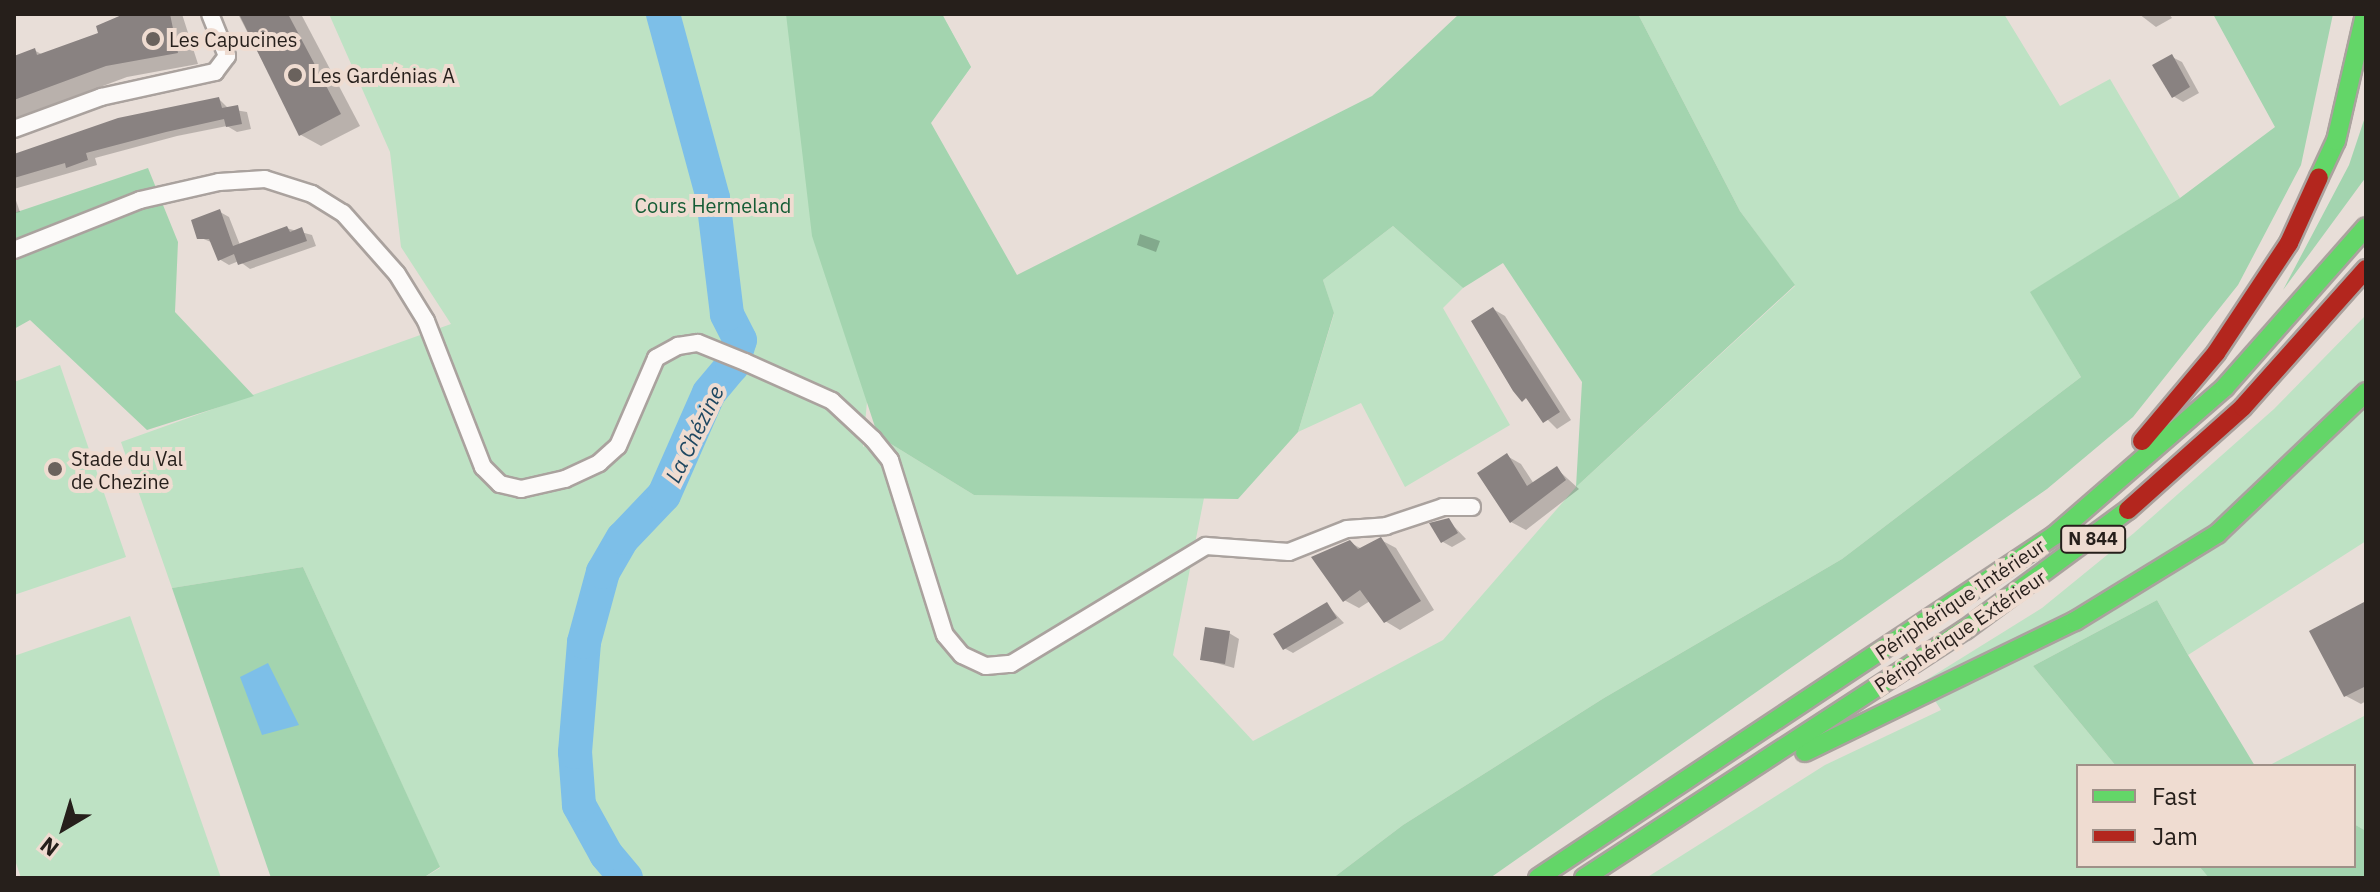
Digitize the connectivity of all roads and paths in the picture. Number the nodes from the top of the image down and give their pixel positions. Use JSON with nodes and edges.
{"nodes":[{"id":1,"x":210,"y":14,"type":"edge"},
{"id":2,"x":2365,"y":14,"type":"edge"},
{"id":3,"x":14,"y":129,"type":"edge"},
{"id":4,"x":2366,"y":227,"type":"edge"},
{"id":5,"x":14,"y":250,"type":"edge"},
{"id":6,"x":2366,"y":269,"type":"edge"},
{"id":7,"x":2366,"y":392,"type":"edge"},
{"id":8,"x":2097,"y":502,"type":"junction"},
{"id":9,"x":1472,"y":507,"type":"dead end"},
{"id":10,"x":1772,"y":752,"type":"junction"},
{"id":11,"x":1538,"y":878,"type":"edge"},
{"id":12,"x":1584,"y":878,"type":"edge"}],
"edges":[{"from":1,"to":3,"type":"street"},
{"from":2,"to":8,"type":"highway"},
{"from":4,"to":8,"type":"highway","name":"Périphérique Intérieur","number":"N 844"},
{"from":5,"to":9,"type":"street"},
{"from":6,"to":10,"type":"highway","name":"Périphérique Extérieur","number":"N 844"},
{"from":7,"to":10,"type":"highway"},
{"from":8,"to":11,"type":"highway","name":"Périphérique Intérieur","number":"N 844"},
{"from":10,"to":12,"type":"highway","name":"Périphérique Extérieur","number":"N 844"}]}
